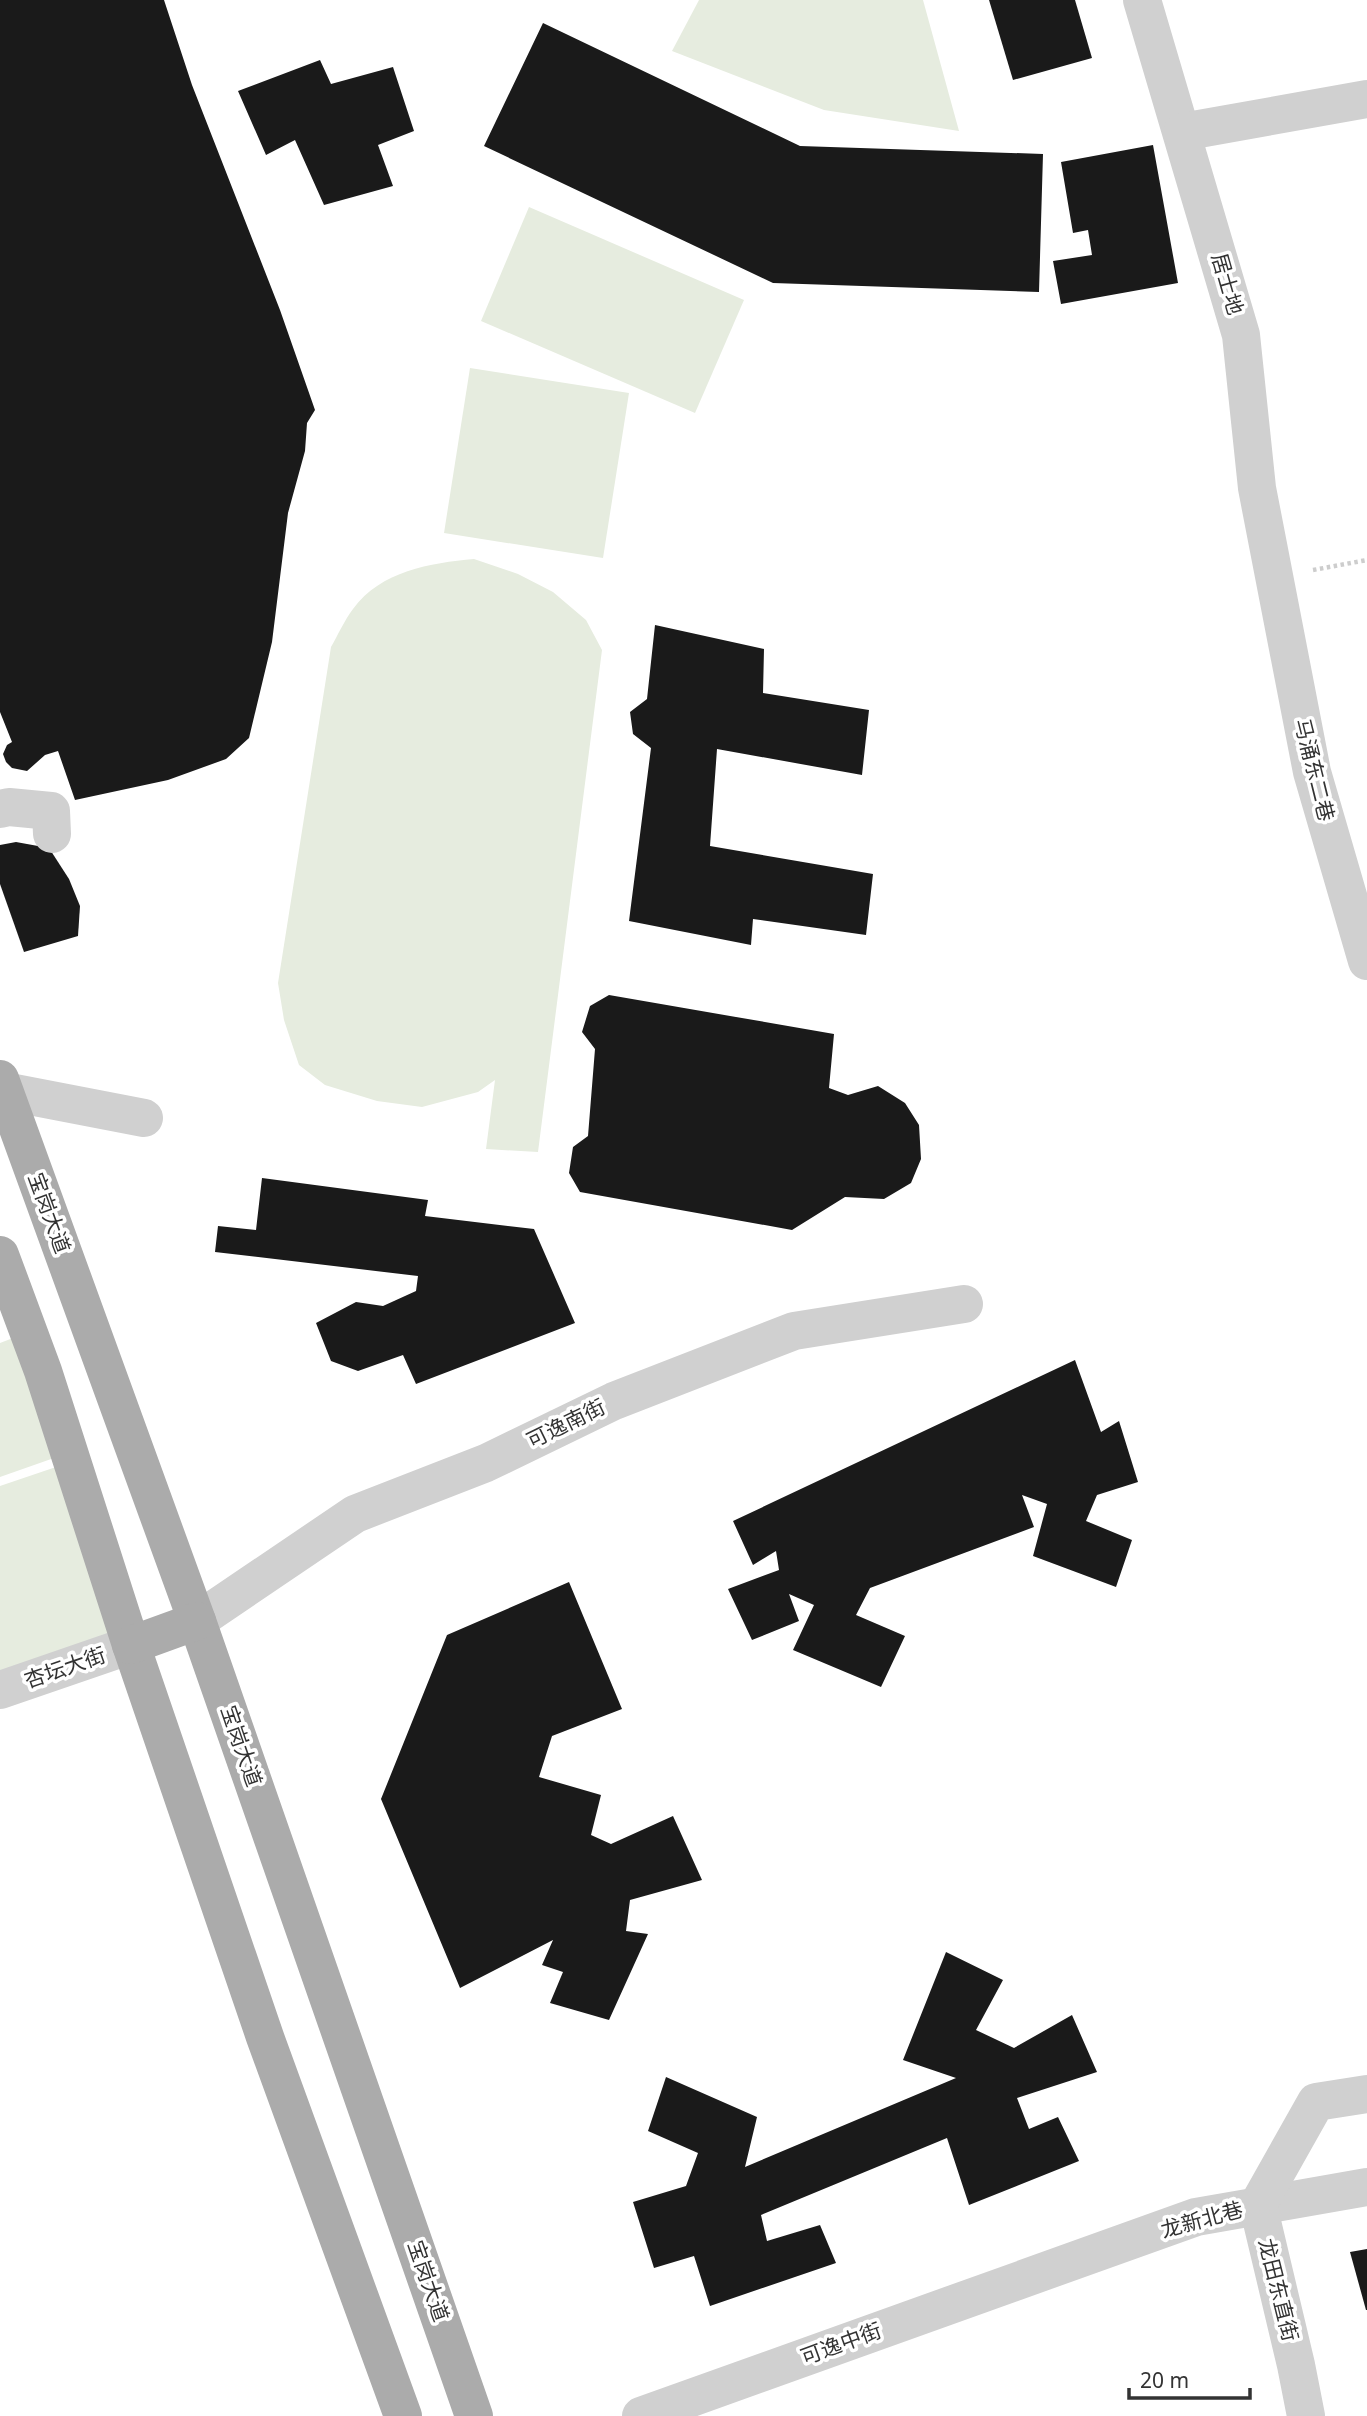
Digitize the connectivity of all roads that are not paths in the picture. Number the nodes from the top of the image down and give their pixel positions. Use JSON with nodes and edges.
{"nodes":[{"id":1,"x":1142,"y":0,"type":"edge"},
{"id":2,"x":1367,"y":99,"type":"edge"},
{"id":3,"x":1182,"y":132,"type":"junction"},
{"id":4,"x":1273,"y":577,"type":"joint"},
{"id":5,"x":0,"y":809,"type":"edge"},
{"id":6,"x":52,"y":834,"type":"dead end"},
{"id":7,"x":1367,"y":961,"type":"edge"},
{"id":8,"x":2,"y":1085,"type":"edge"},
{"id":9,"x":144,"y":1118,"type":"dead end"},
{"id":10,"x":0,"y":1255,"type":"edge"},
{"id":11,"x":964,"y":1304,"type":"dead end"},
{"id":12,"x":197,"y":1621,"type":"junction"},
{"id":13,"x":131,"y":1645,"type":"junction"},
{"id":14,"x":0,"y":1690,"type":"edge"},
{"id":15,"x":1367,"y":2094,"type":"edge"},
{"id":16,"x":1367,"y":2186,"type":"edge"},
{"id":17,"x":1258,"y":2206,"type":"junction"},
{"id":18,"x":1042,"y":2272,"type":"joint"},
{"id":19,"x":403,"y":2416,"type":"edge"},
{"id":20,"x":474,"y":2416,"type":"edge"},
{"id":21,"x":641,"y":2416,"type":"edge"},
{"id":22,"x":1306,"y":2416,"type":"edge"}],
"edges":[{"from":1,"to":3,"type":"street","name":"居士地"},
{"from":2,"to":3,"type":"street"},
{"from":3,"to":4,"type":"street","name":"居士地"},
{"from":4,"to":7,"type":"street","name":"马涌东二巷"},
{"from":5,"to":6,"type":"street"},
{"from":8,"to":9,"type":"street"},
{"from":8,"to":12,"type":"main road","name":"宝岗大道"},
{"from":10,"to":13,"type":"main road"},
{"from":11,"to":12,"type":"street","name":"可逸南街"},
{"from":12,"to":13,"type":"main road"},
{"from":12,"to":20,"type":"main road","name":"宝岗大道"},
{"from":13,"to":14,"type":"street","name":"杏坛大街"},
{"from":13,"to":19,"type":"main road"},
{"from":15,"to":17,"type":"street"},
{"from":16,"to":17,"type":"street","name":"龙新北巷"},
{"from":17,"to":18,"type":"street","name":"龙新北巷"},
{"from":17,"to":22,"type":"street","name":"龙田东直街"},
{"from":18,"to":21,"type":"street","name":"可逸中街"}]}
